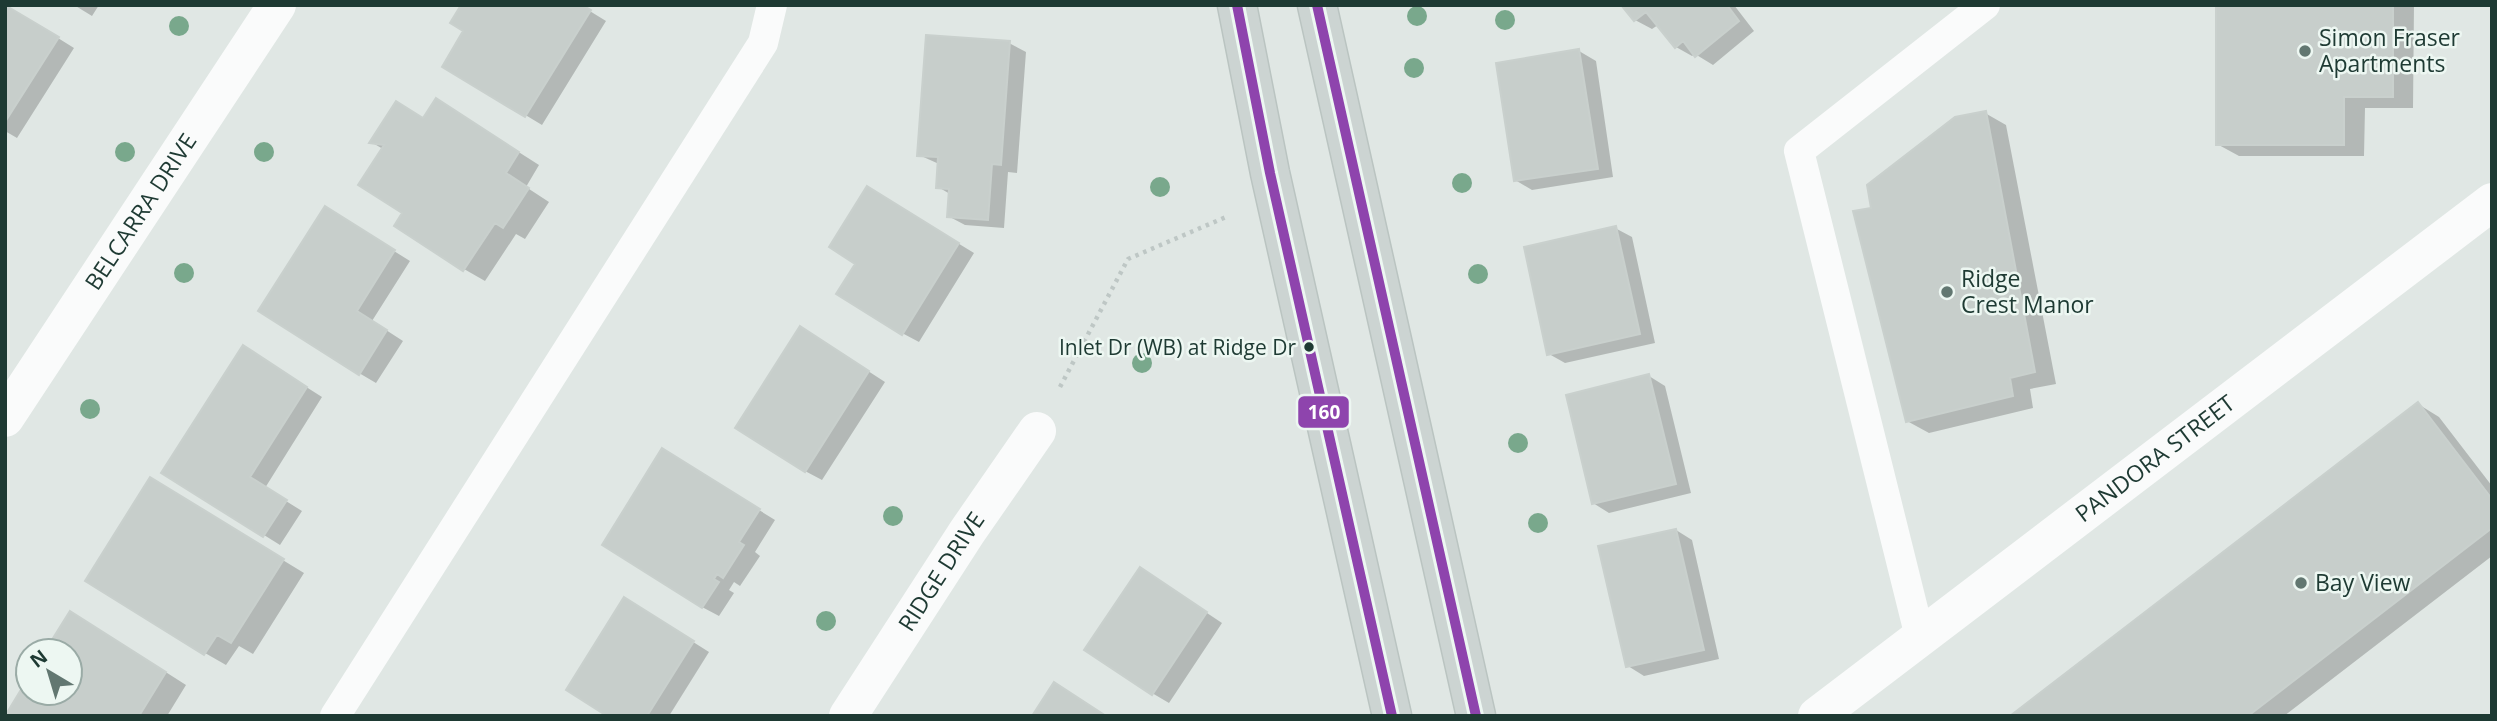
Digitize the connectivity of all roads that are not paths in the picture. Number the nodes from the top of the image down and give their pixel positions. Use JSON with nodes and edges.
{"nodes":[{"id":1,"x":277,"y":5,"type":"edge"},
{"id":2,"x":772,"y":5,"type":"edge"},
{"id":3,"x":1237,"y":5,"type":"edge"},
{"id":4,"x":1317,"y":5,"type":"edge"},
{"id":5,"x":1985,"y":5,"type":"edge"},
{"id":6,"x":2492,"y":202,"type":"edge"},
{"id":7,"x":5,"y":418,"type":"edge"},
{"id":8,"x":1037,"y":431,"type":"road end"},
{"id":9,"x":1920,"y":636,"type":"junction"},
{"id":10,"x":335,"y":716,"type":"edge"},
{"id":11,"x":848,"y":716,"type":"edge"},
{"id":12,"x":1392,"y":716,"type":"edge"},
{"id":13,"x":1476,"y":716,"type":"edge"},
{"id":14,"x":1817,"y":716,"type":"edge"}],
"edges":[{"from":1,"to":7,"type":"street","name":"BELCARRA DRIVE"},
{"from":2,"to":10,"type":"lane"},
{"from":3,"to":12,"type":"main road"},
{"from":4,"to":13,"type":"main road"},
{"from":5,"to":9,"type":"lane"},
{"from":6,"to":9,"type":"street","name":"PANDORA STREET"},
{"from":8,"to":11,"type":"street","name":"RIDGE DRIVE"},
{"from":9,"to":14,"type":"street","name":"PANDORA STREET"}]}
